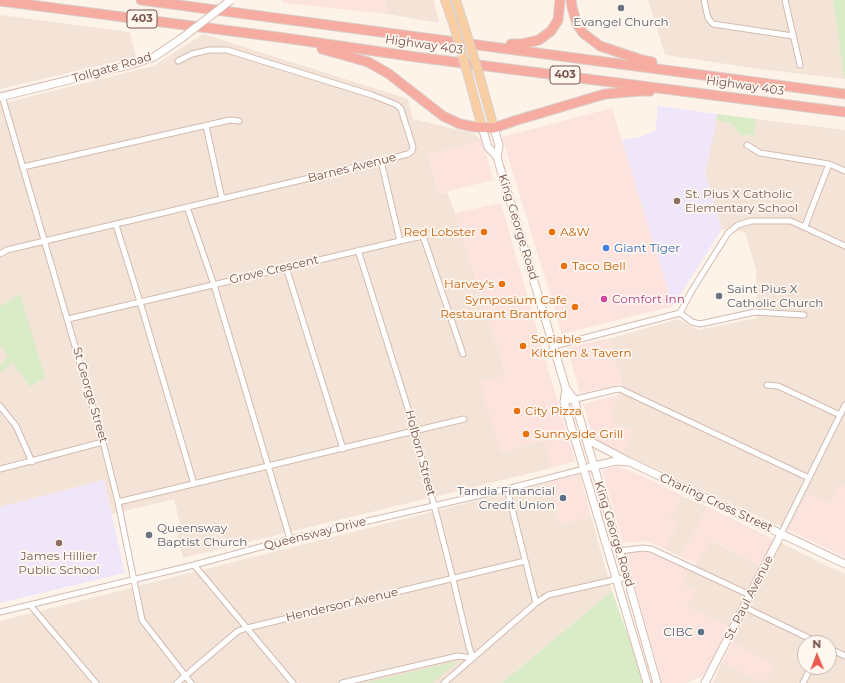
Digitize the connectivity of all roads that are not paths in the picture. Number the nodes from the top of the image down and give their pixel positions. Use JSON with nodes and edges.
{"nodes":[{"id":1,"x":0,"y":0,"type":"edge"},
{"id":2,"x":141,"y":0,"type":"edge"},
{"id":3,"x":231,"y":0,"type":"edge"},
{"id":4,"x":445,"y":0,"type":"edge"},
{"id":5,"x":456,"y":0,"type":"edge"},
{"id":6,"x":560,"y":0,"type":"edge"},
{"id":7,"x":571,"y":0,"type":"edge"},
{"id":8,"x":704,"y":0,"type":"edge"},
{"id":9,"x":784,"y":0,"type":"edge"},
{"id":10,"x":793,"y":36,"type":"junction"},
{"id":11,"x":284,"y":38,"type":"junction"},
{"id":12,"x":473,"y":44,"type":"junction"},
{"id":13,"x":178,"y":61,"type":"dead end"},
{"id":14,"x":800,"y":65,"type":"dead end"},
{"id":15,"x":732,"y":79,"type":"junction"},
{"id":16,"x":708,"y":93,"type":"junction"},
{"id":17,"x":845,"y":94,"type":"edge"},
{"id":18,"x":1,"y":96,"type":"edge"},
{"id":19,"x":845,"y":112,"type":"edge"},
{"id":20,"x":239,"y":121,"type":"dead end"},
{"id":21,"x":206,"y":126,"type":"junction"},
{"id":22,"x":482,"y":127,"type":"junction"},
{"id":23,"x":494,"y":128,"type":"junction"},
{"id":24,"x":747,"y":145,"type":"dead end"},
{"id":25,"x":497,"y":157,"type":"junction"},
{"id":26,"x":381,"y":161,"type":"junction"},
{"id":27,"x":829,"y":164,"type":"junction"},
{"id":28,"x":23,"y":167,"type":"junction"},
{"id":29,"x":845,"y":171,"type":"edge"},
{"id":30,"x":222,"y":199,"type":"junction"},
{"id":31,"x":187,"y":207,"type":"junction"},
{"id":32,"x":116,"y":225,"type":"junction"},
{"id":33,"x":805,"y":226,"type":"junction"},
{"id":34,"x":400,"y":241,"type":"junction"},
{"id":35,"x":44,"y":242,"type":"junction"},
{"id":36,"x":845,"y":246,"type":"edge"},
{"id":37,"x":358,"y":250,"type":"junction"},
{"id":38,"x":0,"y":254,"type":"edge"},
{"id":39,"x":286,"y":268,"type":"junction"},
{"id":40,"x":214,"y":284,"type":"junction"},
{"id":41,"x":140,"y":302,"type":"junction"},
{"id":42,"x":680,"y":313,"type":"junction"},
{"id":43,"x":804,"y":315,"type":"dead end"},
{"id":44,"x":68,"y":319,"type":"junction"},
{"id":45,"x":554,"y":346,"type":"junction"},
{"id":46,"x":463,"y":354,"type":"dead end"},
{"id":47,"x":767,"y":385,"type":"dead end"},
{"id":48,"x":566,"y":389,"type":"junction"},
{"id":49,"x":574,"y":399,"type":"junction"},
{"id":50,"x":564,"y":402,"type":"junction"},
{"id":51,"x":845,"y":404,"type":"edge"},
{"id":52,"x":0,"y":406,"type":"edge"},
{"id":53,"x":840,"y":415,"type":"junction"},
{"id":54,"x":464,"y":419,"type":"dead end"},
{"id":55,"x":415,"y":431,"type":"junction"},
{"id":56,"x":586,"y":439,"type":"junction"},
{"id":57,"x":103,"y":442,"type":"junction"},
{"id":58,"x":343,"y":449,"type":"junction"},
{"id":59,"x":32,"y":462,"type":"junction"},
{"id":60,"x":630,"y":462,"type":"junction"},
{"id":61,"x":594,"y":466,"type":"junction"},
{"id":62,"x":269,"y":467,"type":"junction"},
{"id":63,"x":0,"y":469,"type":"edge"},
{"id":64,"x":584,"y":469,"type":"junction"},
{"id":65,"x":809,"y":478,"type":"junction"},
{"id":66,"x":194,"y":484,"type":"junction"},
{"id":67,"x":507,"y":489,"type":"junction"},
{"id":68,"x":118,"y":502,"type":"junction"},
{"id":69,"x":434,"y":506,"type":"junction"},
{"id":70,"x":781,"y":534,"type":"junction"},
{"id":71,"x":290,"y":539,"type":"junction"},
{"id":72,"x":619,"y":551,"type":"junction"},
{"id":73,"x":525,"y":561,"type":"junction"},
{"id":74,"x":845,"y":564,"type":"edge"},
{"id":75,"x":194,"y":565,"type":"junction"},
{"id":76,"x":627,"y":577,"type":"junction"},
{"id":77,"x":134,"y":579,"type":"junction"},
{"id":78,"x":453,"y":579,"type":"junction"},
{"id":79,"x":616,"y":579,"type":"junction"},
{"id":80,"x":750,"y":595,"type":"junction"},
{"id":81,"x":536,"y":603,"type":"junction"},
{"id":82,"x":30,"y":605,"type":"junction"},
{"id":83,"x":744,"y":607,"type":"junction"},
{"id":84,"x":0,"y":612,"type":"edge"},
{"id":85,"x":247,"y":628,"type":"junction"},
{"id":86,"x":802,"y":635,"type":"edge"},
{"id":87,"x":473,"y":658,"type":"junction"},
{"id":88,"x":185,"y":676,"type":"junction"},
{"id":89,"x":96,"y":683,"type":"edge"},
{"id":90,"x":177,"y":683,"type":"edge"},
{"id":91,"x":191,"y":683,"type":"edge"},
{"id":92,"x":293,"y":683,"type":"edge"},
{"id":93,"x":342,"y":683,"type":"edge"},
{"id":94,"x":444,"y":683,"type":"edge"},
{"id":95,"x":647,"y":683,"type":"edge"},
{"id":96,"x":657,"y":683,"type":"edge"},
{"id":97,"x":705,"y":683,"type":"edge"}],
"edges":[{"from":1,"to":11,"type":"highway","name":"Highway 403","number":"403"},
{"from":2,"to":12,"type":"highway","name":"Highway 403","number":"403"},
{"from":3,"to":18,"type":"main road","name":"Tollgate Road","bridge":true},
{"from":4,"to":22,"type":"main road","name":"King George Road","bridge":true},
{"from":5,"to":23,"type":"main road","name":"King George Road","bridge":true},
{"from":6,"to":12,"type":"highway"},
{"from":7,"to":15,"type":"highway"},
{"from":8,"to":10,"type":"street"},
{"from":9,"to":10,"type":"street"},
{"from":10,"to":14,"type":"street"},
{"from":11,"to":16,"type":"highway","name":"Highway 403","number":"403"},
{"from":11,"to":22,"type":"highway"},
{"from":12,"to":15,"type":"highway","name":"Highway 403","number":"403"},
{"from":13,"to":26,"type":"street","name":"Barnes Avenue"},
{"from":15,"to":17,"type":"highway","name":"Highway 403","number":"403"},
{"from":16,"to":19,"type":"highway","name":"Highway 403","number":"403"},
{"from":16,"to":23,"type":"highway"},
{"from":18,"to":28,"type":"street","name":"St George Street"},
{"from":20,"to":21,"type":"street"},
{"from":21,"to":28,"type":"street"},
{"from":21,"to":30,"type":"street"},
{"from":22,"to":23,"type":"highway"},
{"from":22,"to":25,"type":"main road","name":"King George Road"},
{"from":23,"to":25,"type":"main road","name":"King George Road"},
{"from":24,"to":27,"type":"street"},
{"from":25,"to":45,"type":"main road","name":"King George Road"},
{"from":26,"to":30,"type":"street","name":"Barnes Avenue"},
{"from":26,"to":34,"type":"street"},
{"from":27,"to":29,"type":"street"},
{"from":27,"to":33,"type":"street"},
{"from":28,"to":35,"type":"street","name":"St George Street"},
{"from":30,"to":31,"type":"street","name":"Barnes Avenue"},
{"from":31,"to":32,"type":"street","name":"Barnes Avenue"},
{"from":31,"to":40,"type":"street"},
{"from":32,"to":35,"type":"street","name":"Barnes Avenue"},
{"from":32,"to":41,"type":"street"},
{"from":33,"to":36,"type":"street"},
{"from":33,"to":42,"type":"street"},
{"from":34,"to":37,"type":"street","name":"Grove Crescent"},
{"from":34,"to":46,"type":"street","name":"Grove Crescent"},
{"from":35,"to":38,"type":"street","name":"Barnes Avenue"},
{"from":35,"to":44,"type":"street","name":"St George Street"},
{"from":37,"to":39,"type":"street","name":"Grove Crescent"},
{"from":37,"to":55,"type":"street","name":"Holborn Street"},
{"from":39,"to":40,"type":"street","name":"Grove Crescent"},
{"from":39,"to":58,"type":"street"},
{"from":40,"to":41,"type":"street","name":"Grove Crescent"},
{"from":40,"to":62,"type":"street"},
{"from":41,"to":44,"type":"street","name":"Grove Crescent"},
{"from":41,"to":66,"type":"street"},
{"from":42,"to":43,"type":"street"},
{"from":42,"to":45,"type":"street"},
{"from":44,"to":57,"type":"street","name":"St George Street"},
{"from":45,"to":48,"type":"main road","name":"King George Road"},
{"from":47,"to":53,"type":"street"},
{"from":48,"to":49,"type":"main road","name":"King George Road"},
{"from":48,"to":50,"type":"main road","name":"King George Road"},
{"from":49,"to":50,"type":"street"},
{"from":49,"to":56,"type":"main road","name":"King George Road"},
{"from":49,"to":65,"type":"street"},
{"from":50,"to":64,"type":"main road","name":"King George Road"},
{"from":51,"to":53,"type":"street","name":"St. Paul Avenue"},
{"from":52,"to":59,"type":"street"},
{"from":53,"to":65,"type":"street","name":"St. Paul Avenue"},
{"from":54,"to":55,"type":"street"},
{"from":55,"to":58,"type":"street"},
{"from":55,"to":69,"type":"street","name":"Holborn Street"},
{"from":56,"to":60,"type":"main road"},
{"from":56,"to":61,"type":"main road","name":"King George Road"},
{"from":57,"to":59,"type":"street"},
{"from":57,"to":68,"type":"street","name":"St George Street"},
{"from":58,"to":62,"type":"street"},
{"from":59,"to":63,"type":"street"},
{"from":60,"to":61,"type":"main road","name":"Charing Cross Street"},
{"from":60,"to":70,"type":"main road","name":"Charing Cross Street"},
{"from":61,"to":64,"type":"main road","name":"Charing Cross Street"},
{"from":61,"to":72,"type":"main road","name":"King George Road"},
{"from":62,"to":66,"type":"street"},
{"from":62,"to":71,"type":"street"},
{"from":64,"to":67,"type":"street","name":"Queensway Drive"},
{"from":64,"to":79,"type":"main road","name":"King George Road"},
{"from":65,"to":70,"type":"street","name":"St. Paul Avenue"},
{"from":66,"to":68,"type":"street"},
{"from":67,"to":69,"type":"street","name":"Queensway Drive"},
{"from":67,"to":73,"type":"street"},
{"from":68,"to":77,"type":"street","name":"St George Street"},
{"from":69,"to":71,"type":"street","name":"Queensway Drive"},
{"from":69,"to":78,"type":"street","name":"Holborn Street"},
{"from":70,"to":74,"type":"main road","name":"Charing Cross Street"},
{"from":70,"to":80,"type":"main road","name":"St. Paul Avenue"},
{"from":71,"to":75,"type":"street","name":"Queensway Drive"},
{"from":72,"to":76,"type":"main road","name":"King George Road"},
{"from":72,"to":80,"type":"street"},
{"from":73,"to":78,"type":"street","name":"Henderson Avenue"},
{"from":73,"to":81,"type":"street"},
{"from":75,"to":77,"type":"street","name":"Queensway Drive"},
{"from":75,"to":85,"type":"street"},
{"from":76,"to":79,"type":"street"},
{"from":76,"to":96,"type":"main road","name":"King George Road"},
{"from":77,"to":82,"type":"street","name":"Queensway Drive"},
{"from":77,"to":88,"type":"street","name":"St George Street"},
{"from":78,"to":85,"type":"street","name":"Henderson Avenue"},
{"from":78,"to":87,"type":"street","name":"Holborn Street"},
{"from":79,"to":81,"type":"street"},
{"from":79,"to":95,"type":"main road","name":"King George Road"},
{"from":80,"to":83,"type":"main road","name":"St. Paul Avenue"},
{"from":81,"to":87,"type":"street"},
{"from":82,"to":84,"type":"street","name":"Queensway Drive"},
{"from":82,"to":89,"type":"street"},
{"from":83,"to":86,"type":"street"},
{"from":83,"to":97,"type":"main road","name":"St. Paul Avenue"},
{"from":85,"to":88,"type":"street","name":"Henderson Avenue"},
{"from":85,"to":92,"type":"street"},
{"from":87,"to":93,"type":"street"},
{"from":87,"to":94,"type":"street"},
{"from":88,"to":90,"type":"street","name":"Henderson Avenue"},
{"from":88,"to":91,"type":"street","name":"St George Street"}]}
